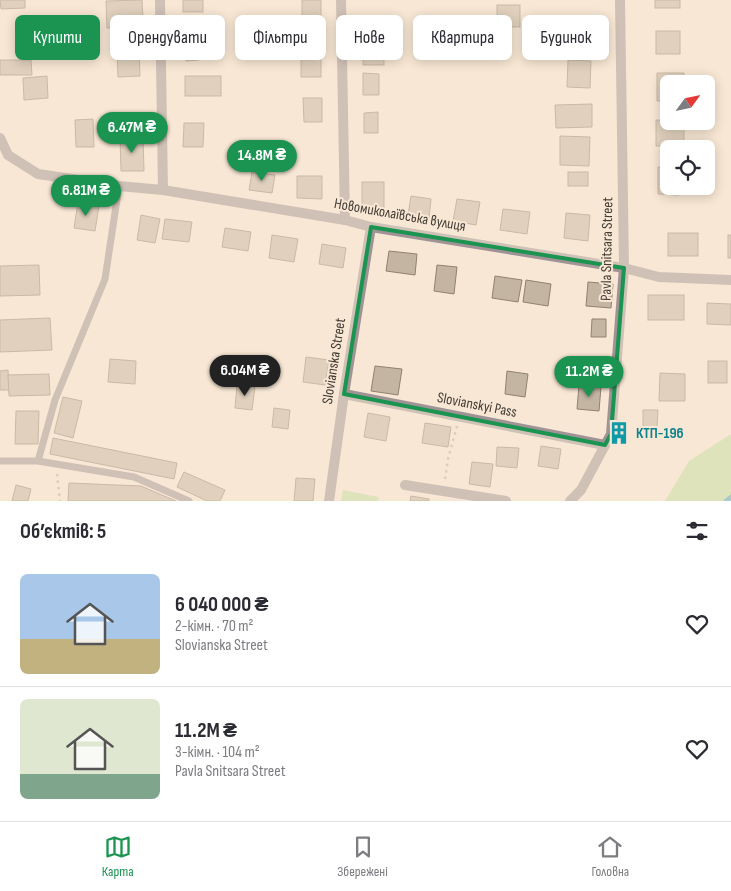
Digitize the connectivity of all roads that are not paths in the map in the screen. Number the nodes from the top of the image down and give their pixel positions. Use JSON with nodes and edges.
{"nodes":[{"id":1,"x":160,"y":0,"type":"edge"},
{"id":2,"x":341,"y":0,"type":"edge"},
{"id":3,"x":620,"y":0,"type":"edge"},
{"id":4,"x":0,"y":138,"type":"edge"},
{"id":5,"x":119,"y":186,"type":"junction"},
{"id":6,"x":163,"y":190,"type":"junction"},
{"id":7,"x":345,"y":220,"type":"junction"},
{"id":8,"x":371,"y":227,"type":"junction"},
{"id":9,"x":624,"y":268,"type":"junction"},
{"id":10,"x":731,"y":280,"type":"edge"},
{"id":11,"x":344,"y":394,"type":"junction"},
{"id":12,"x":605,"y":446,"type":"junction"},
{"id":13,"x":0,"y":460,"type":"edge"},
{"id":14,"x":38,"y":461,"type":"junction"},
{"id":15,"x":405,"y":485,"type":"dead end"},
{"id":16,"x":188,"y":501,"type":"edge"},
{"id":17,"x":329,"y":501,"type":"edge"},
{"id":18,"x":506,"y":501,"type":"edge"},
{"id":19,"x":570,"y":501,"type":"edge"}],
"edges":[{"from":1,"to":6,"type":"street"},
{"from":2,"to":7,"type":"street"},
{"from":3,"to":9,"type":"street","name":"Pavla Snitsara Street"},
{"from":4,"to":5,"type":"street","name":"Новомиколаївська вулиця"},
{"from":5,"to":6,"type":"street","name":"Новомиколаївська вулиця"},
{"from":5,"to":14,"type":"lane"},
{"from":6,"to":7,"type":"street","name":"Новомиколаївська вулиця"},
{"from":7,"to":8,"type":"street","name":"Новомиколаївська вулиця"},
{"from":8,"to":9,"type":"street","name":"Новомиколаївська вулиця"},
{"from":8,"to":11,"type":"street","name":"Slovianska Street"},
{"from":9,"to":10,"type":"street","name":"Новомиколаївська вулиця"},
{"from":9,"to":12,"type":"street","name":"Pavla Snitsara Street"},
{"from":11,"to":12,"type":"street","name":"Slovianskyi Pass"},
{"from":11,"to":17,"type":"street","name":"Slovianska Street"},
{"from":12,"to":19,"type":"street","name":"Pavla Snitsara Street"},
{"from":13,"to":14,"type":"lane"},
{"from":14,"to":16,"type":"lane"},
{"from":15,"to":18,"type":"street"}]}
